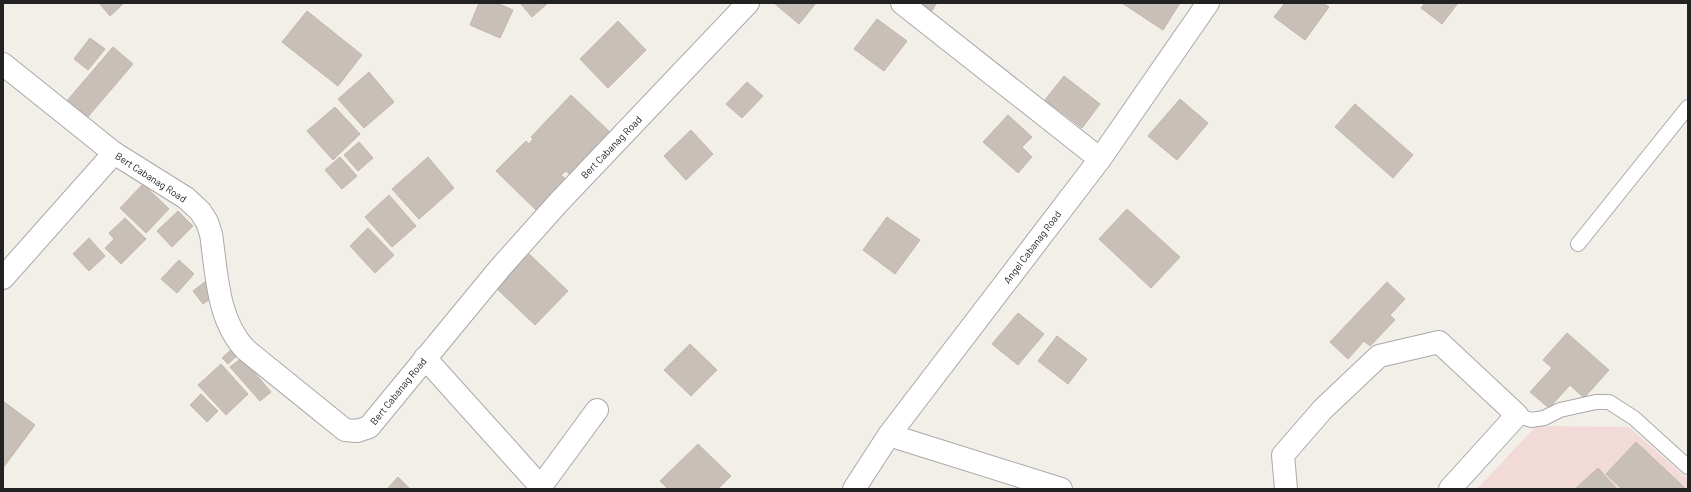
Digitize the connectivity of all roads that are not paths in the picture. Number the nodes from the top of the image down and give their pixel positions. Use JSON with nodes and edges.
{"nodes":[{"id":1,"x":748,"y":3,"type":"edge"},
{"id":2,"x":902,"y":3,"type":"edge"},
{"id":3,"x":1208,"y":3,"type":"edge"},
{"id":4,"x":3,"y":64,"type":"edge"},
{"id":5,"x":1688,"y":106,"type":"edge"},
{"id":6,"x":114,"y":153,"type":"junction"},
{"id":7,"x":1100,"y":159,"type":"junction"},
{"id":8,"x":1578,"y":244,"type":"dead end"},
{"id":9,"x":3,"y":278,"type":"edge"},
{"id":10,"x":425,"y":358,"type":"junction"},
{"id":11,"x":597,"y":410,"type":"dead end"},
{"id":12,"x":1517,"y":415,"type":"junction"},
{"id":13,"x":889,"y":436,"type":"junction"},
{"id":14,"x":1688,"y":467,"type":"edge"},
{"id":15,"x":540,"y":488,"type":"edge"},
{"id":16,"x":854,"y":489,"type":"edge"},
{"id":17,"x":1061,"y":489,"type":"edge"},
{"id":18,"x":1286,"y":489,"type":"edge"},
{"id":19,"x":1450,"y":489,"type":"edge"}],
"edges":[{"from":1,"to":10,"type":"street","name":"Bert Cabanag Road"},
{"from":2,"to":7,"type":"street"},
{"from":3,"to":7,"type":"street","name":"Angel Cabanag Road"},
{"from":4,"to":6,"type":"street","name":"Bert Cabanag Road"},
{"from":5,"to":8,"type":"lane"},
{"from":6,"to":9,"type":"street"},
{"from":6,"to":10,"type":"street","name":"Bert Cabanag Road"},
{"from":7,"to":13,"type":"street","name":"Angel Cabanag Road"},
{"from":10,"to":15,"type":"street"},
{"from":11,"to":15,"type":"street"},
{"from":12,"to":14,"type":"lane"},
{"from":12,"to":18,"type":"street"},
{"from":12,"to":19,"type":"street"},
{"from":13,"to":16,"type":"street","name":"Angel Cabanag Road"},
{"from":13,"to":17,"type":"street"}]}
